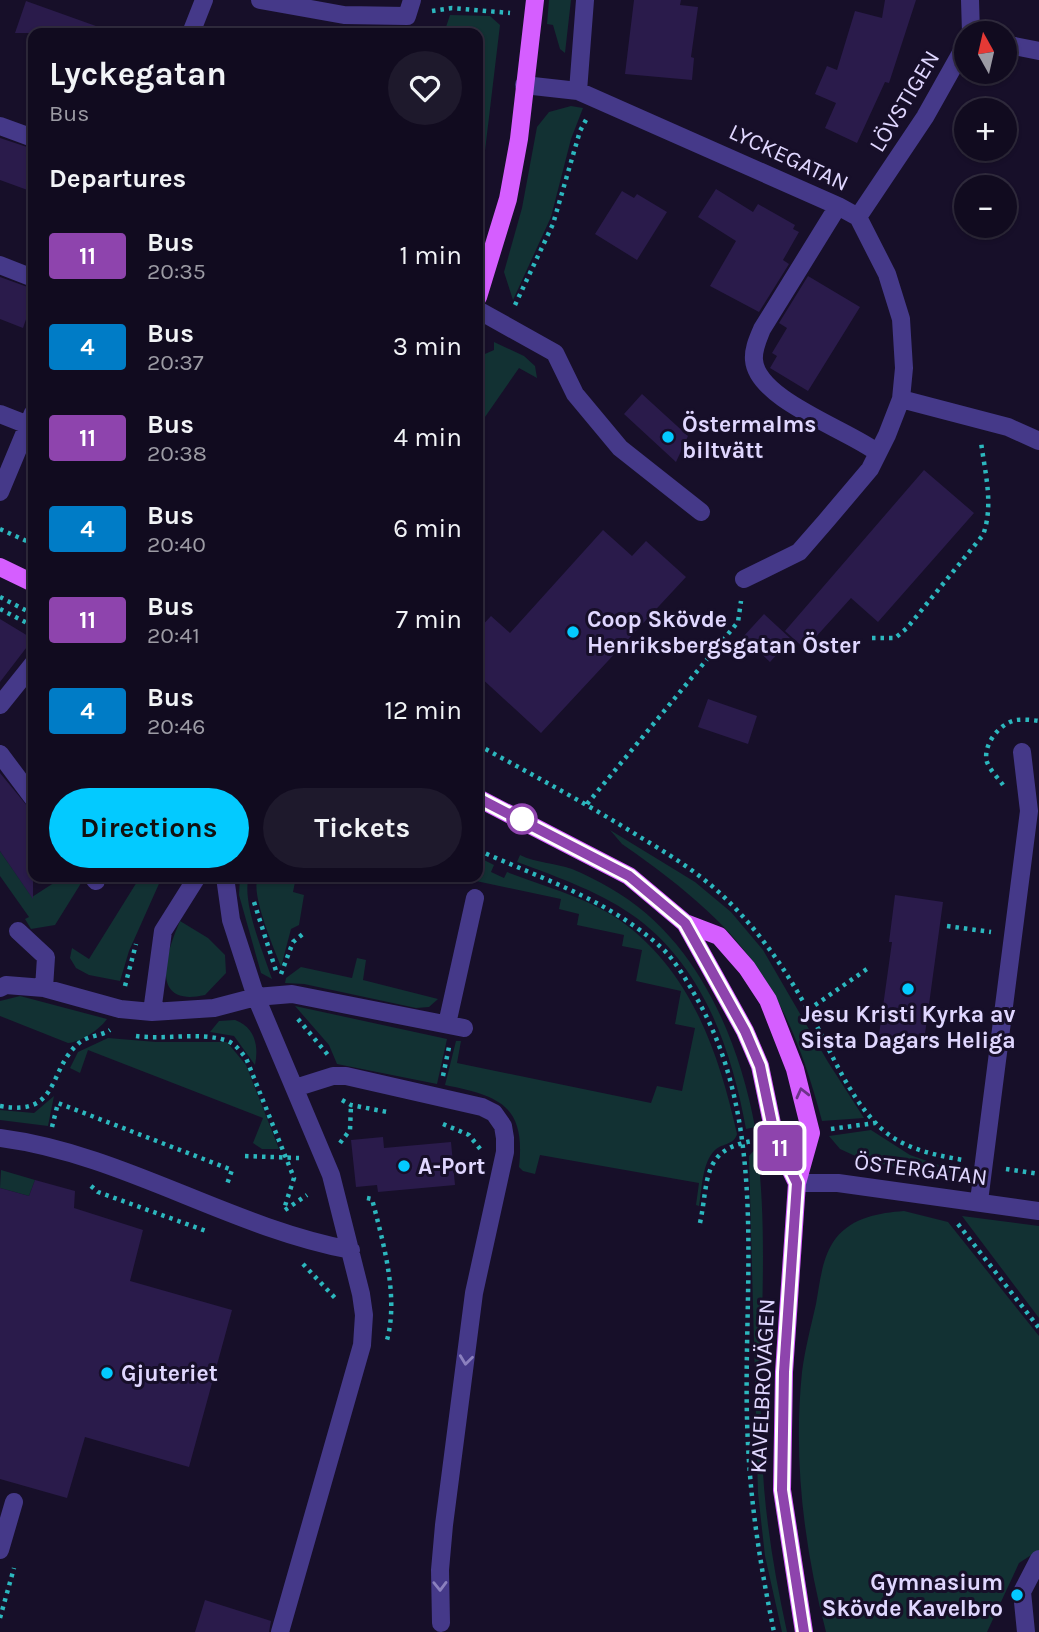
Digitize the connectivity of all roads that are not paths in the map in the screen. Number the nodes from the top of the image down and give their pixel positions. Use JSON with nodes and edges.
{"nodes":[{"id":1,"x":204,"y":0,"type":"edge"},
{"id":2,"x":260,"y":0,"type":"edge"},
{"id":3,"x":535,"y":0,"type":"edge"},
{"id":4,"x":585,"y":0,"type":"edge"},
{"id":5,"x":970,"y":0,"type":"edge"},
{"id":6,"x":410,"y":8,"type":"edge"},
{"id":7,"x":971,"y":21,"type":"edge"},
{"id":8,"x":193,"y":28,"type":"edge"},
{"id":9,"x":1017,"y":47,"type":"edge"},
{"id":10,"x":1039,"y":51,"type":"edge"},
{"id":11,"x":954,"y":65,"type":"edge"},
{"id":12,"x":524,"y":85,"type":"junction"},
{"id":13,"x":578,"y":91,"type":"junction"},
{"id":14,"x":0,"y":126,"type":"edge"},
{"id":15,"x":28,"y":136,"type":"edge"},
{"id":16,"x":838,"y":206,"type":"junction"},
{"id":17,"x":858,"y":217,"type":"junction"},
{"id":18,"x":0,"y":265,"type":"edge"},
{"id":19,"x":28,"y":276,"type":"edge"},
{"id":20,"x":483,"y":282,"type":"edge"},
{"id":21,"x":483,"y":313,"type":"edge"},
{"id":22,"x":901,"y":399,"type":"junction"},
{"id":23,"x":0,"y":414,"type":"edge"},
{"id":24,"x":28,"y":425,"type":"edge"},
{"id":25,"x":28,"y":430,"type":"edge"},
{"id":26,"x":1039,"y":441,"type":"edge"},
{"id":27,"x":878,"y":453,"type":"junction"},
{"id":28,"x":0,"y":492,"type":"edge"},
{"id":29,"x":701,"y":512,"type":"dead end"},
{"id":30,"x":0,"y":567,"type":"edge"},
{"id":31,"x":744,"y":579,"type":"road end"},
{"id":32,"x":28,"y":581,"type":"edge"},
{"id":33,"x":28,"y":670,"type":"edge"},
{"id":34,"x":0,"y":705,"type":"edge"},
{"id":35,"x":1022,"y":752,"type":"dead end"},
{"id":36,"x":0,"y":754,"type":"edge"},
{"id":37,"x":28,"y":791,"type":"edge"},
{"id":38,"x":483,"y":801,"type":"edge"},
{"id":39,"x":194,"y":882,"type":"edge"},
{"id":40,"x":226,"y":882,"type":"edge"},
{"id":41,"x":475,"y":898,"type":"dead end"},
{"id":42,"x":685,"y":923,"type":"junction"},
{"id":43,"x":18,"y":931,"type":"dead end"},
{"id":44,"x":0,"y":988,"type":"edge"},
{"id":45,"x":44,"y":988,"type":"junction"},
{"id":46,"x":256,"y":997,"type":"junction"},
{"id":47,"x":152,"y":1012,"type":"junction"},
{"id":48,"x":295,"y":1088,"type":"junction"},
{"id":49,"x":0,"y":1138,"type":"edge"},
{"id":50,"x":797,"y":1183,"type":"junction"},
{"id":51,"x":979,"y":1201,"type":"junction"},
{"id":52,"x":1039,"y":1211,"type":"edge"},
{"id":53,"x":351,"y":1250,"type":"junction"},
{"id":54,"x":14,"y":1502,"type":"dead end"},
{"id":55,"x":0,"y":1550,"type":"edge"},
{"id":56,"x":1039,"y":1559,"type":"edge"},
{"id":57,"x":441,"y":1623,"type":"dead end"},
{"id":58,"x":280,"y":1632,"type":"edge"},
{"id":59,"x":804,"y":1632,"type":"edge"},
{"id":60,"x":1026,"y":1632,"type":"edge"}],
"edges":[{"from":1,"to":8,"type":"street"},
{"from":2,"to":6,"type":"street"},
{"from":3,"to":12,"type":"main road"},
{"from":4,"to":13,"type":"street"},
{"from":5,"to":7,"type":"street"},
{"from":9,"to":10,"type":"street"},
{"from":11,"to":17,"type":"street","name":"LÖVSTIGEN"},
{"from":12,"to":13,"type":"street","name":"LYCKEGATAN"},
{"from":12,"to":20,"type":"main road"},
{"from":13,"to":16,"type":"street","name":"LYCKEGATAN"},
{"from":14,"to":15,"type":"street"},
{"from":16,"to":17,"type":"street","name":"LYCKEGATAN"},
{"from":16,"to":27,"type":"street"},
{"from":17,"to":22,"type":"street","name":"LYCKEGATAN"},
{"from":18,"to":19,"type":"street"},
{"from":21,"to":29,"type":"street"},
{"from":22,"to":26,"type":"street"},
{"from":22,"to":27,"type":"street","name":"LYCKEGATAN"},
{"from":23,"to":24,"type":"street"},
{"from":25,"to":28,"type":"street"},
{"from":27,"to":31,"type":"street","name":"LYCKEGATAN"},
{"from":30,"to":32,"type":"main road"},
{"from":33,"to":34,"type":"street"},
{"from":35,"to":51,"type":"street"},
{"from":36,"to":37,"type":"street"},
{"from":38,"to":42,"type":"main road","name":"KAVELBROVÄGEN"},
{"from":39,"to":47,"type":"street"},
{"from":40,"to":46,"type":"street"},
{"from":41,"to":46,"type":"street"},
{"from":42,"to":50,"type":"main road","name":"KAVELBROVÄGEN"},
{"from":50,"to":42,"type":"main road","name":"KAVELBROVÄGEN","one_way":true},
{"from":43,"to":45,"type":"street"},
{"from":44,"to":45,"type":"street"},
{"from":45,"to":47,"type":"street"},
{"from":46,"to":47,"type":"street"},
{"from":46,"to":48,"type":"street"},
{"from":48,"to":53,"type":"street"},
{"from":48,"to":57,"type":"street","one_way":true},
{"from":49,"to":53,"type":"street"},
{"from":50,"to":51,"type":"street","name":"ÖSTERGATAN"},
{"from":50,"to":59,"type":"main road","name":"KAVELBROVÄGEN"},
{"from":51,"to":52,"type":"street","name":"ÖSTERGATAN"},
{"from":53,"to":58,"type":"street"},
{"from":54,"to":55,"type":"street"},
{"from":56,"to":60,"type":"street"}]}
